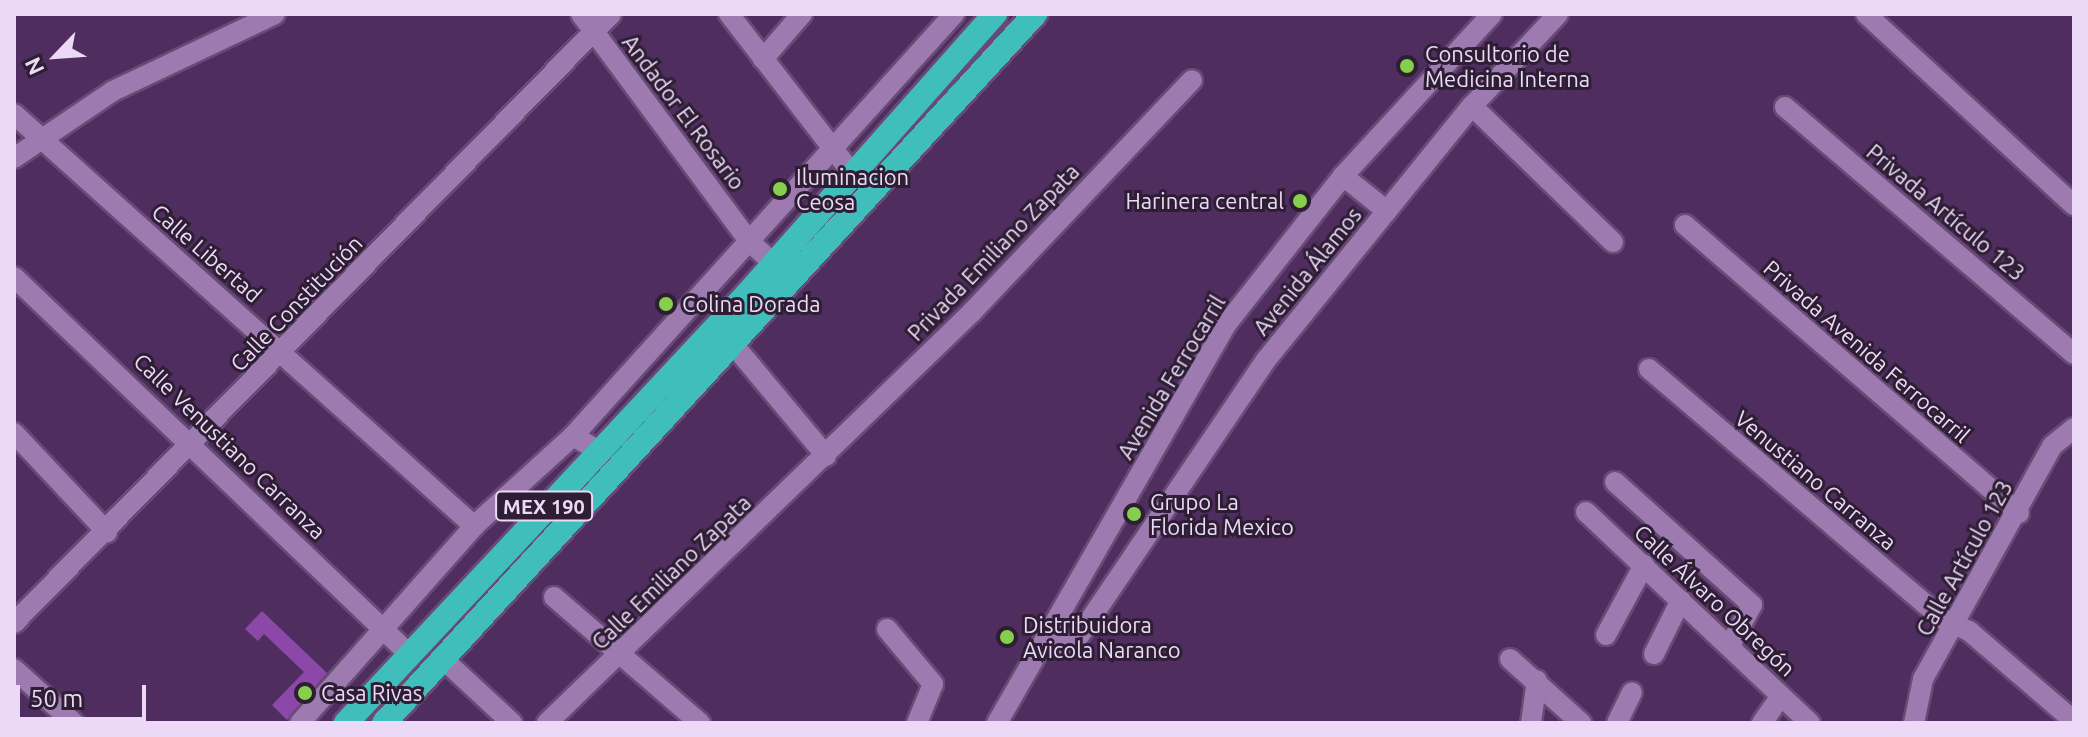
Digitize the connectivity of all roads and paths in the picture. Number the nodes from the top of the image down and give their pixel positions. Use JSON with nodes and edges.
{"nodes":[{"id":1,"x":275,"y":14,"type":"edge"},
{"id":2,"x":581,"y":14,"type":"edge"},
{"id":3,"x":611,"y":14,"type":"edge"},
{"id":4,"x":729,"y":14,"type":"edge"},
{"id":5,"x":802,"y":14,"type":"edge"},
{"id":6,"x":954,"y":14,"type":"edge"},
{"id":7,"x":995,"y":14,"type":"edge"},
{"id":8,"x":1035,"y":14,"type":"edge"},
{"id":9,"x":1492,"y":14,"type":"edge"},
{"id":10,"x":1558,"y":14,"type":"edge"},
{"id":11,"x":1866,"y":14,"type":"edge"},
{"id":12,"x":595,"y":33,"type":"junction"},
{"id":13,"x":763,"y":59,"type":"junction"},
{"id":14,"x":1192,"y":80,"type":"dead end"},
{"id":15,"x":1472,"y":106,"type":"junction"},
{"id":16,"x":1785,"y":107,"type":"dead end"},
{"id":17,"x":14,"y":114,"type":"edge"},
{"id":18,"x":41,"y":139,"type":"junction"},
{"id":19,"x":833,"y":151,"type":"junction"},
{"id":20,"x":14,"y":158,"type":"edge"},
{"id":21,"x":852,"y":173,"type":"junction"},
{"id":22,"x":1343,"y":176,"type":"junction"},
{"id":23,"x":2074,"y":205,"type":"edge"},
{"id":24,"x":1387,"y":211,"type":"junction"},
{"id":25,"x":1685,"y":225,"type":"dead end"},
{"id":26,"x":748,"y":240,"type":"junction"},
{"id":27,"x":1613,"y":242,"type":"dead end"},
{"id":28,"x":773,"y":263,"type":"junction"},
{"id":29,"x":14,"y":277,"type":"edge"},
{"id":30,"x":732,"y":343,"type":"junction"},
{"id":31,"x":282,"y":351,"type":"junction"},
{"id":32,"x":2074,"y":354,"type":"edge"},
{"id":33,"x":1649,"y":369,"type":"dead end"},
{"id":34,"x":2074,"y":428,"type":"edge"},
{"id":35,"x":14,"y":433,"type":"edge"},
{"id":36,"x":573,"y":436,"type":"junction"},
{"id":37,"x":195,"y":444,"type":"junction"},
{"id":38,"x":597,"y":450,"type":"junction"},
{"id":39,"x":826,"y":456,"type":"junction"},
{"id":40,"x":1615,"y":482,"type":"dead end"},
{"id":41,"x":1586,"y":512,"type":"dead end"},
{"id":42,"x":2019,"y":513,"type":"junction"},
{"id":43,"x":474,"y":526,"type":"junction"},
{"id":44,"x":107,"y":532,"type":"junction"},
{"id":45,"x":1644,"y":565,"type":"junction"},
{"id":46,"x":554,"y":597,"type":"dead end"},
{"id":47,"x":1681,"y":600,"type":"junction"},
{"id":48,"x":14,"y":623,"type":"edge"},
{"id":49,"x":1954,"y":625,"type":"junction"},
{"id":50,"x":887,"y":629,"type":"dead end"},
{"id":51,"x":386,"y":630,"type":"junction"},
{"id":52,"x":1606,"y":635,"type":"dead end"},
{"id":53,"x":1045,"y":639,"type":"junction"},
{"id":54,"x":1730,"y":645,"type":"junction"},
{"id":55,"x":621,"y":653,"type":"junction"},
{"id":56,"x":409,"y":654,"type":"junction"},
{"id":57,"x":1654,"y":654,"type":"dead end"},
{"id":58,"x":443,"y":659,"type":"junction"},
{"id":59,"x":1510,"y":659,"type":"dead end"},
{"id":60,"x":14,"y":669,"type":"edge"},
{"id":61,"x":1537,"y":680,"type":"junction"},
{"id":62,"x":1632,"y":692,"type":"dead end"},
{"id":63,"x":1781,"y":696,"type":"junction"},
{"id":64,"x":2074,"y":721,"type":"edge"},
{"id":65,"x":74,"y":723,"type":"edge"},
{"id":66,"x":300,"y":723,"type":"edge"},
{"id":67,"x":346,"y":723,"type":"edge"},
{"id":68,"x":384,"y":723,"type":"edge"},
{"id":69,"x":512,"y":723,"type":"edge"},
{"id":70,"x":547,"y":723,"type":"edge"},
{"id":71,"x":700,"y":723,"type":"edge"},
{"id":72,"x":917,"y":723,"type":"edge"},
{"id":73,"x":997,"y":723,"type":"edge"},
{"id":74,"x":1531,"y":723,"type":"edge"},
{"id":75,"x":1581,"y":723,"type":"edge"},
{"id":76,"x":1617,"y":723,"type":"edge"},
{"id":77,"x":1762,"y":723,"type":"edge"},
{"id":78,"x":1810,"y":723,"type":"edge"},
{"id":79,"x":1914,"y":723,"type":"edge"}],
"edges":[{"from":1,"to":18,"type":"street"},
{"from":2,"to":12,"type":"street","name":"Andador El Rosario"},
{"from":3,"to":12,"type":"street","name":"Calle Constitución"},
{"from":4,"to":13,"type":"street"},
{"from":5,"to":13,"type":"street"},
{"from":6,"to":19,"type":"street"},
{"from":7,"to":21,"type":"highway","number":"MEX 190"},
{"from":8,"to":30,"type":"highway","number":"MEX 190"},
{"from":9,"to":22,"type":"street","name":"Avenida Ferrocarril"},
{"from":10,"to":15,"type":"street","name":"Avenida Álamos"},
{"from":11,"to":23,"type":"street"},
{"from":12,"to":26,"type":"street","name":"Andador El Rosario"},
{"from":12,"to":31,"type":"street","name":"Calle Constitución"},
{"from":13,"to":19,"type":"street"},
{"from":14,"to":39,"type":"street","name":"Privada Emiliano Zapata"},
{"from":15,"to":24,"type":"street","name":"Avenida Álamos"},
{"from":15,"to":27,"type":"street"},
{"from":16,"to":32,"type":"street","name":"Privada Artículo 123"},
{"from":17,"to":18,"type":"street","name":"Calle Libertad"},
{"from":18,"to":20,"type":"street"},
{"from":18,"to":31,"type":"street","name":"Calle Libertad"},
{"from":19,"to":21,"type":"street"},
{"from":19,"to":26,"type":"street"},
{"from":21,"to":28,"type":"highway","number":"MEX 190"},
{"from":22,"to":24,"type":"street"},
{"from":22,"to":53,"type":"street","name":"Avenida Ferrocarril"},
{"from":24,"to":53,"type":"street","name":"Avenida Álamos"},
{"from":25,"to":42,"type":"street","name":"Privada Avenida Ferrocarril"},
{"from":26,"to":28,"type":"street","name":"Andador El Rosario"},
{"from":26,"to":36,"type":"street"},
{"from":28,"to":38,"type":"highway","number":"MEX 190"},
{"from":29,"to":37,"type":"street","name":"Calle Venustiano Carranza"},
{"from":30,"to":39,"type":"street"},
{"from":30,"to":58,"type":"highway","number":"MEX 190"},
{"from":31,"to":37,"type":"street","name":"Calle Constitución"},
{"from":31,"to":43,"type":"street","name":"Calle Libertad"},
{"from":33,"to":49,"type":"street","name":"Venustiano Carranza"},
{"from":34,"to":42,"type":"street","name":"Calle Artículo 123"},
{"from":35,"to":44,"type":"street"},
{"from":36,"to":38,"type":"street"},
{"from":36,"to":43,"type":"street"},
{"from":37,"to":44,"type":"street","name":"Calle Constitución"},
{"from":37,"to":51,"type":"street","name":"Calle Venustiano Carranza"},
{"from":38,"to":56,"type":"highway","number":"MEX 190"},
{"from":39,"to":55,"type":"street","name":"Calle Emiliano Zapata"},
{"from":40,"to":54,"type":"street"},
{"from":41,"to":45,"type":"street","name":"Calle Álvaro Obregón"},
{"from":42,"to":49,"type":"street","name":"Calle Artículo 123"},
{"from":43,"to":51,"type":"street"},
{"from":44,"to":48,"type":"street","name":"Calle Constitución"},
{"from":45,"to":47,"type":"street","name":"Calle Álvaro Obregón"},
{"from":45,"to":52,"type":"street"},
{"from":46,"to":55,"type":"street"},
{"from":47,"to":54,"type":"street","name":"Calle Álvaro Obregón"},
{"from":47,"to":57,"type":"street"},
{"from":49,"to":64,"type":"street","name":"Venustiano Carranza"},
{"from":49,"to":79,"type":"street","name":"Calle Artículo 123"},
{"from":50,"to":72,"type":"street"},
{"from":51,"to":56,"type":"street","name":"Calle Venustiano Carranza"},
{"from":51,"to":66,"type":"street"},
{"from":53,"to":73,"type":"street","name":"Avenida Ferrocarril"},
{"from":54,"to":63,"type":"street","name":"Calle Álvaro Obregón"},
{"from":55,"to":70,"type":"street","name":"Calle Emiliano Zapata"},
{"from":55,"to":71,"type":"street"},
{"from":56,"to":67,"type":"highway","number":"MEX 190"},
{"from":58,"to":68,"type":"highway","number":"MEX 190"},
{"from":58,"to":69,"type":"street"},
{"from":59,"to":61,"type":"street"},
{"from":60,"to":65,"type":"street"},
{"from":61,"to":74,"type":"street"},
{"from":61,"to":75,"type":"street"},
{"from":62,"to":76,"type":"street"},
{"from":63,"to":77,"type":"street"},
{"from":63,"to":78,"type":"street","name":"Calle Álvaro Obregón"}]}
